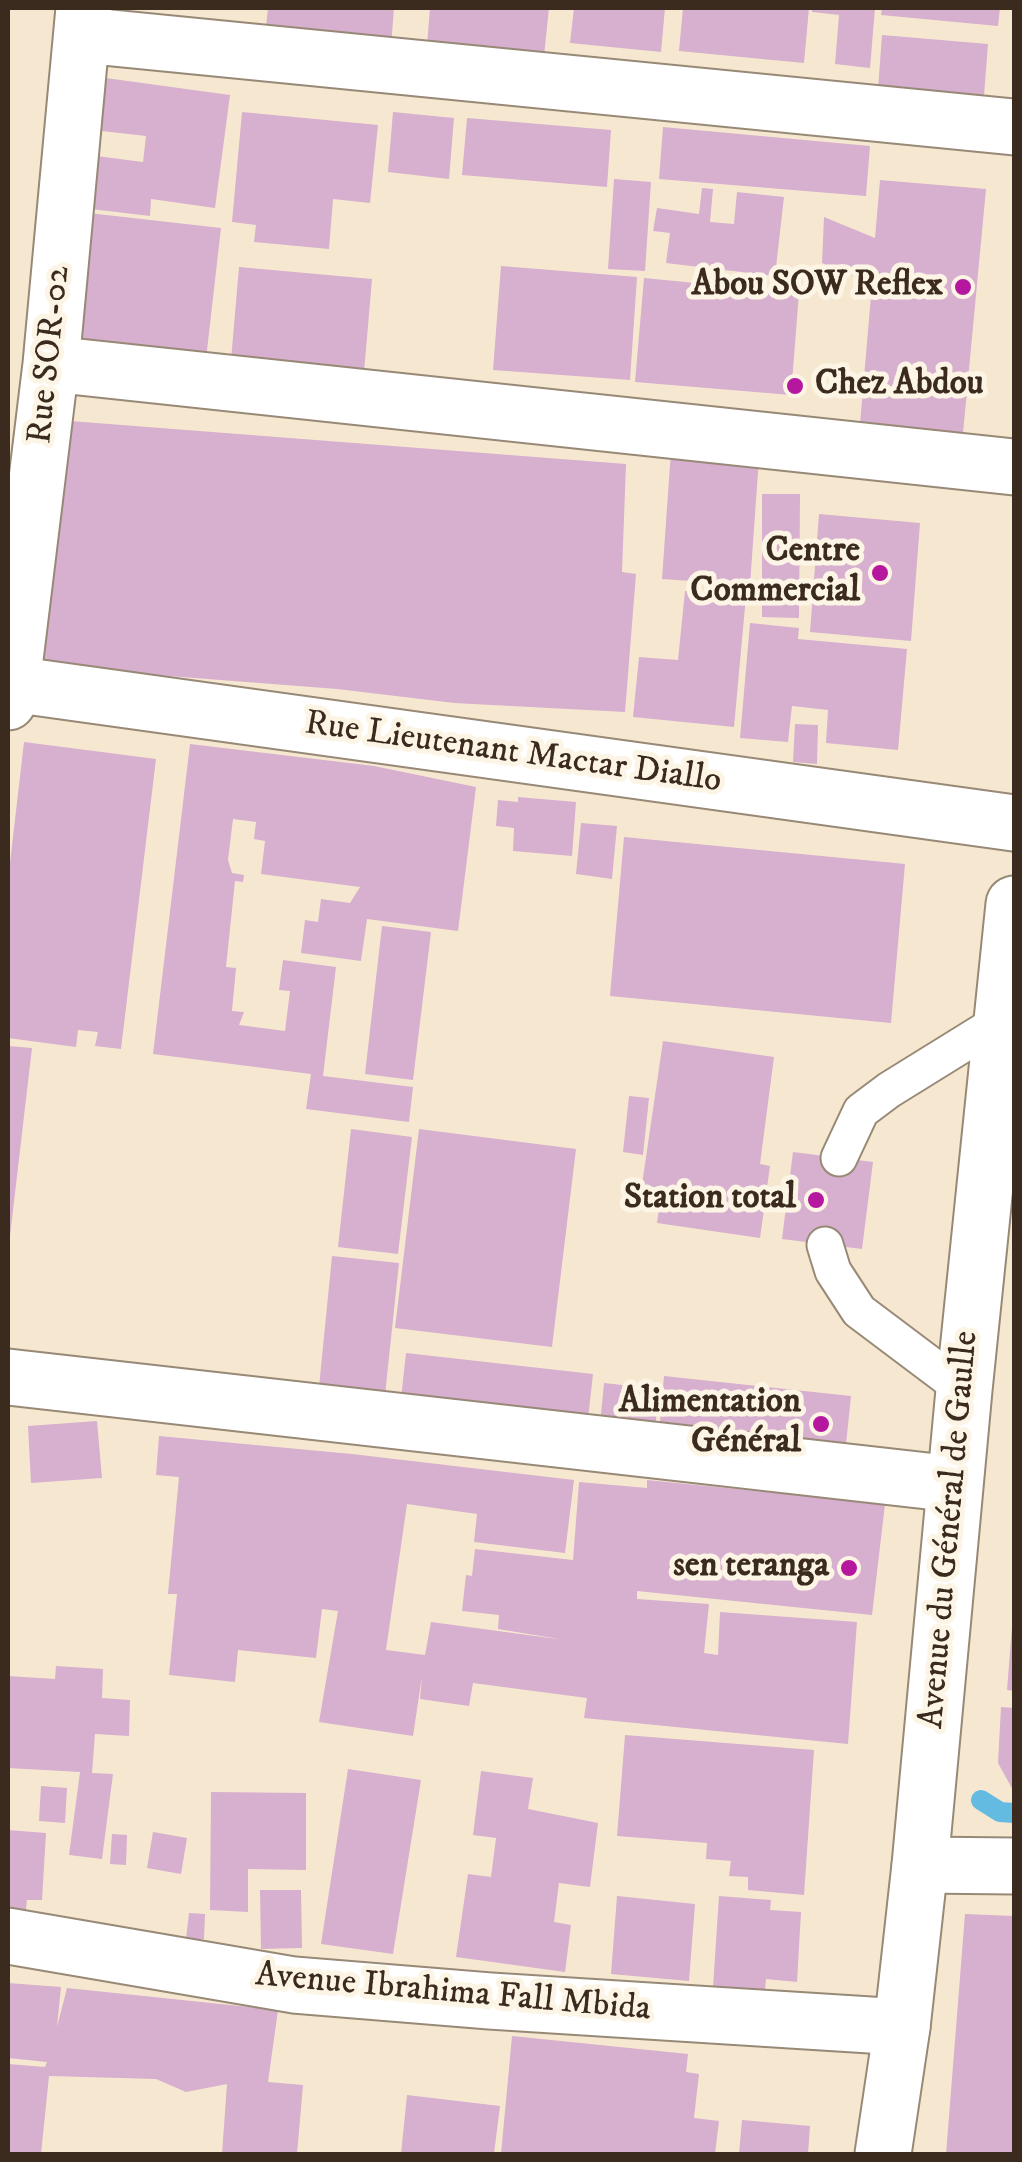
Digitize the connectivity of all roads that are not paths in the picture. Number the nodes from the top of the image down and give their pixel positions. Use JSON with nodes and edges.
{"nodes":[{"id":1,"x":83,"y":21,"type":"edge"},
{"id":2,"x":1014,"y":127,"type":"edge"},
{"id":3,"x":52,"y":364,"type":"junction"},
{"id":4,"x":1014,"y":466,"type":"edge"},
{"id":5,"x":10,"y":693,"type":"edge"},
{"id":6,"x":1014,"y":823,"type":"edge"},
{"id":7,"x":1014,"y":904,"type":"edge"},
{"id":8,"x":1002,"y":1020,"type":"junction"},
{"id":9,"x":1001,"y":1153,"type":"edge"},
{"id":10,"x":839,"y":1158,"type":"dead end"},
{"id":11,"x":825,"y":1245,"type":"dead end"},
{"id":12,"x":8,"y":1377,"type":"edge"},
{"id":13,"x":964,"y":1390,"type":"junction"},
{"id":14,"x":954,"y":1484,"type":"junction"},
{"id":15,"x":920,"y":1866,"type":"junction"},
{"id":16,"x":1014,"y":1866,"type":"edge"},
{"id":17,"x":8,"y":1936,"type":"edge"},
{"id":18,"x":902,"y":2028,"type":"junction"},
{"id":19,"x":883,"y":2154,"type":"edge"}],
"edges":[{"from":1,"to":2,"type":"street"},
{"from":1,"to":3,"type":"street","name":"Rue SOR-02"},
{"from":3,"to":4,"type":"street"},
{"from":3,"to":5,"type":"street","name":"Rue SOR-02"},
{"from":5,"to":6,"type":"street","name":"Rue Lieutenant Mactar Diallo"},
{"from":7,"to":8,"type":"street","name":"Avenue du Général de Gaulle"},
{"from":8,"to":9,"type":"street","name":"Avenue du Général de Gaulle"},
{"from":8,"to":10,"type":"lane"},
{"from":9,"to":13,"type":"street","name":"Avenue du Général de Gaulle"},
{"from":11,"to":13,"type":"lane"},
{"from":12,"to":14,"type":"street"},
{"from":13,"to":14,"type":"street","name":"Avenue du Général de Gaulle"},
{"from":14,"to":15,"type":"street","name":"Avenue du Général de Gaulle"},
{"from":15,"to":16,"type":"street"},
{"from":15,"to":18,"type":"street","name":"Avenue du Général de Gaulle"},
{"from":17,"to":18,"type":"street","name":"Avenue Ibrahima Fall Mbida"},
{"from":18,"to":19,"type":"street","name":"Avenue du Général de Gaulle"}]}
